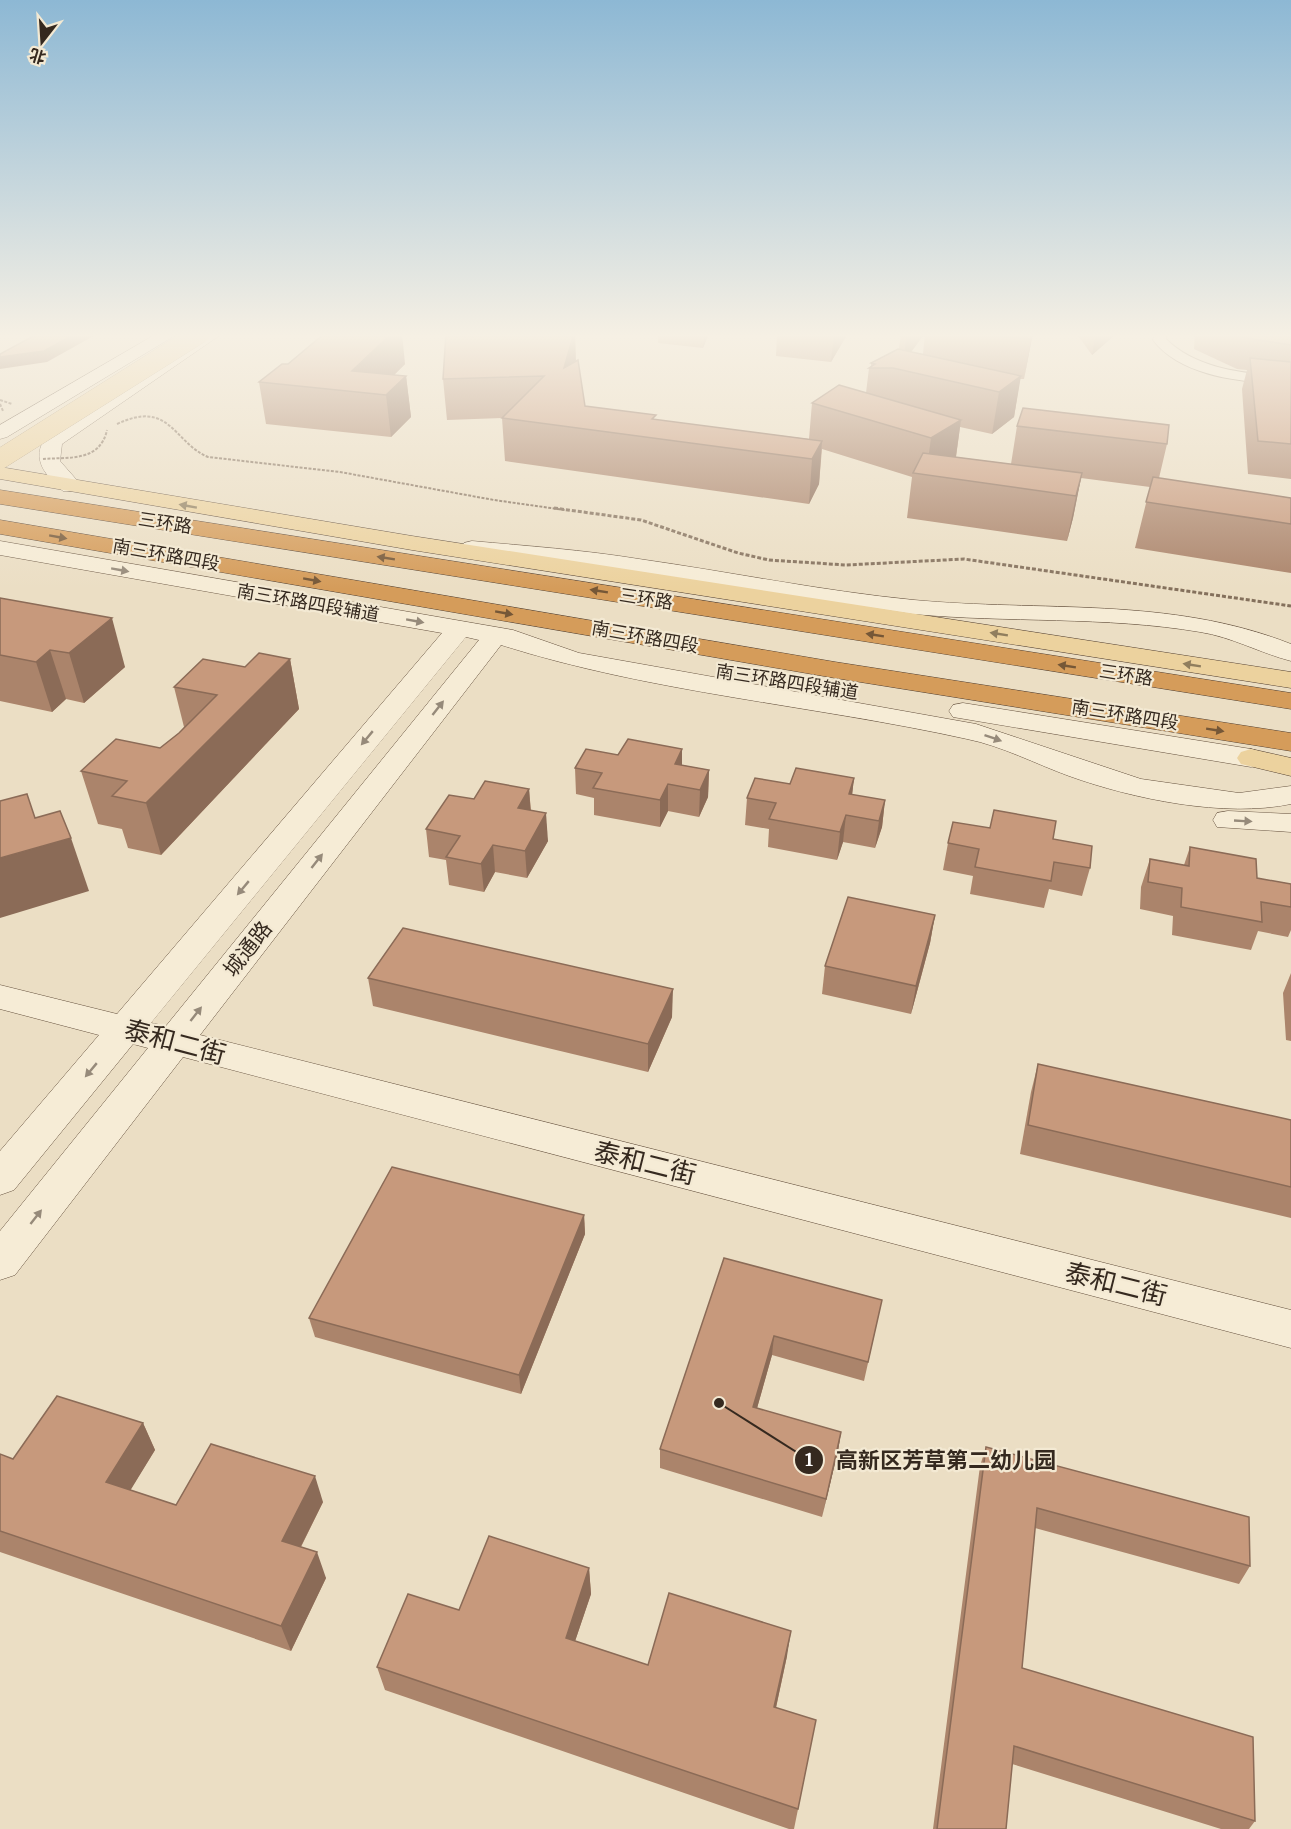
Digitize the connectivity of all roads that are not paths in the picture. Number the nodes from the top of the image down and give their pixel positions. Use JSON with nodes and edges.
{"nodes":[{"id":1,"x":25,"y":418,"type":"edge"},
{"id":2,"x":45,"y":418,"type":"edge"},
{"id":3,"x":65,"y":418,"type":"edge"},
{"id":4,"x":87,"y":418,"type":"edge"},
{"id":5,"x":0,"y":433,"type":"edge"},
{"id":6,"x":0,"y":446,"type":"edge"},
{"id":7,"x":0,"y":459,"type":"edge"},
{"id":8,"x":0,"y":473,"type":"edge"},
{"id":9,"x":70,"y":486,"type":"junction"},
{"id":10,"x":0,"y":497,"type":"edge"},
{"id":11,"x":221,"y":511,"type":"junction"},
{"id":12,"x":412,"y":543,"type":"junction"},
{"id":13,"x":2,"y":544,"type":"edge"},
{"id":14,"x":311,"y":546,"type":"junction"},
{"id":15,"x":597,"y":560,"type":"junction"},
{"id":16,"x":282,"y":575,"type":"junction"},
{"id":17,"x":176,"y":580,"type":"junction"},
{"id":18,"x":459,"y":629,"type":"junction"},
{"id":19,"x":627,"y":634,"type":"junction"},
{"id":20,"x":496,"y":635,"type":"junction"},
{"id":21,"x":1291,"y":638,"type":"edge"},
{"id":22,"x":1291,"y":653,"type":"edge"},
{"id":23,"x":575,"y":660,"type":"junction"},
{"id":24,"x":1291,"y":680,"type":"edge"},
{"id":25,"x":1291,"y":701,"type":"edge"},
{"id":26,"x":1291,"y":742,"type":"edge"},
{"id":27,"x":1251,"y":758,"type":"junction"},
{"id":28,"x":1291,"y":767,"type":"edge"},
{"id":29,"x":1291,"y":795,"type":"edge"},
{"id":30,"x":1291,"y":824,"type":"edge"},
{"id":31,"x":0,"y":997,"type":"edge"},
{"id":32,"x":125,"y":1029,"type":"junction"},
{"id":33,"x":174,"y":1042,"type":"junction"},
{"id":34,"x":0,"y":1179,"type":"edge"},
{"id":35,"x":0,"y":1262,"type":"edge"},
{"id":36,"x":1291,"y":1329,"type":"edge"}],
"edges":[{"from":1,"to":5,"type":"main road"},
{"from":2,"to":6,"type":"main road"},
{"from":3,"to":7,"type":"main road","bridge":true},
{"from":4,"to":9,"type":"main road"},
{"from":8,"to":9,"type":"main road"},
{"from":11,"to":9,"type":"main road","one_way":true},
{"from":10,"to":14,"type":"highway","name":"三环路"},
{"from":11,"to":12,"type":"main road"},
{"from":11,"to":14,"type":"highway"},
{"from":12,"to":15,"type":"main road"},
{"from":24,"to":12,"type":"main road","one_way":true},
{"from":13,"to":16,"type":"highway","name":"南三环路四段","one_way":true},
{"from":13,"to":17,"type":"main road","name":"南三环路四段辅道","one_way":true},
{"from":25,"to":14,"type":"highway","name":"三环路","one_way":true},
{"from":15,"to":21,"type":"main road"},
{"from":15,"to":22,"type":"main road"},
{"from":16,"to":17,"type":"highway"},
{"from":16,"to":19,"type":"highway","name":"南三环路四段","one_way":true},
{"from":17,"to":18,"type":"main road","name":"南三环路四段辅道","one_way":true},
{"from":18,"to":20,"type":"main road","name":"南三环路四段辅道"},
{"from":18,"to":32,"type":"main road","name":"城通路","one_way":true},
{"from":19,"to":26,"type":"highway","name":"南三环路四段","one_way":true},
{"from":19,"to":27,"type":"highway"},
{"from":20,"to":23,"type":"main road"},
{"from":20,"to":27,"type":"main road","name":"南三环路四段辅道"},
{"from":33,"to":20,"type":"main road","name":"城通路","one_way":true},
{"from":23,"to":29,"type":"main road","one_way":true},
{"from":23,"to":30,"type":"main road","one_way":true},
{"from":27,"to":28,"type":"main road","name":"南三环路四段辅道"},
{"from":31,"to":32,"type":"main road","name":"泰和二街"},
{"from":32,"to":33,"type":"main road","name":"泰和二街"},
{"from":32,"to":34,"type":"main road","name":"城通路","one_way":true},
{"from":35,"to":33,"type":"main road","name":"城通路","one_way":true},
{"from":33,"to":36,"type":"main road","name":"泰和二街"}]}
